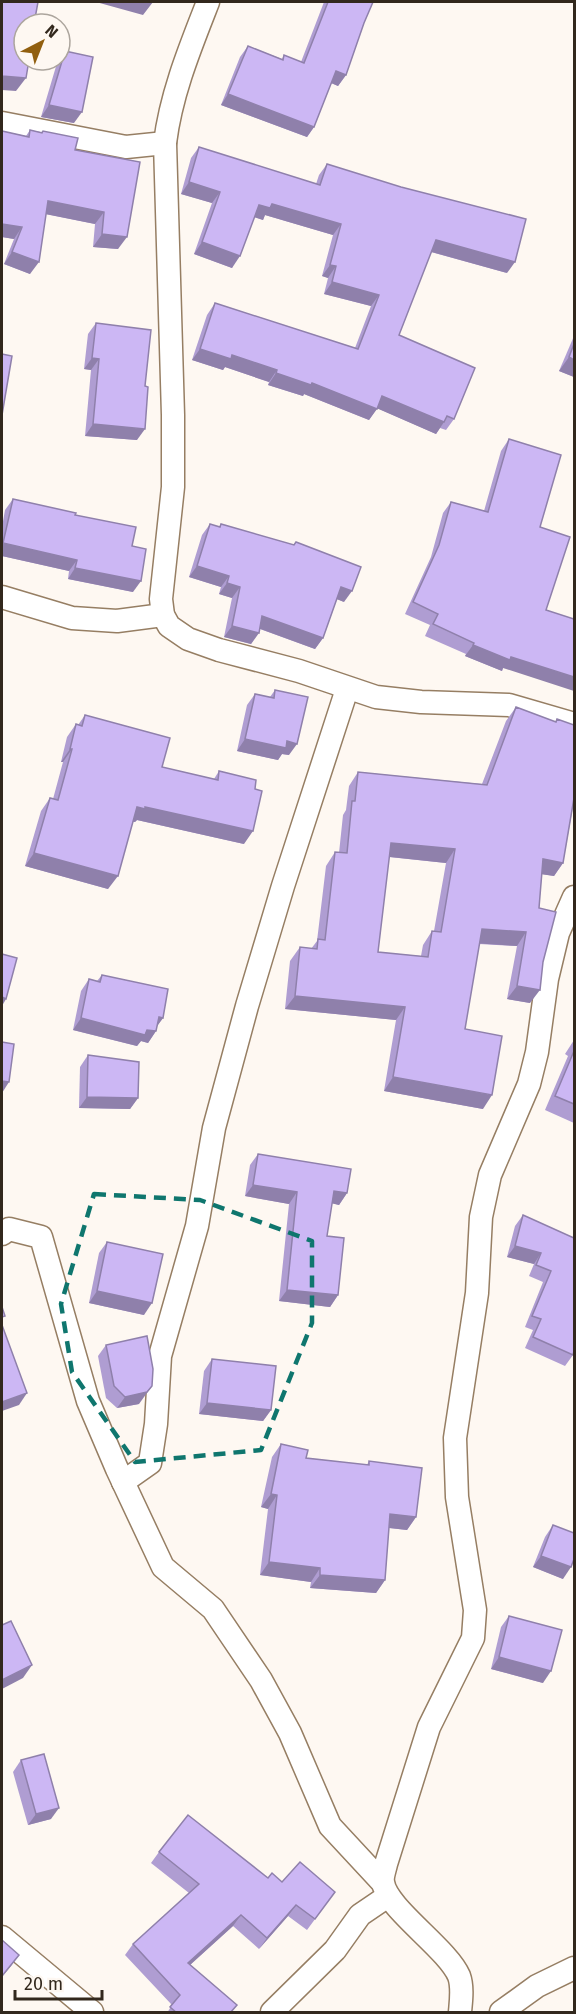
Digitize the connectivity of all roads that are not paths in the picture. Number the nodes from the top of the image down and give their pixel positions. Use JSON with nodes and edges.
{"nodes":[{"id":1,"x":208,"y":2,"type":"edge"},
{"id":2,"x":2,"y":123,"type":"edge"},
{"id":3,"x":165,"y":143,"type":"junction"},
{"id":4,"x":2,"y":597,"type":"edge"},
{"id":5,"x":163,"y":615,"type":"junction"},
{"id":6,"x":347,"y":688,"type":"junction"},
{"id":7,"x":574,"y":724,"type":"edge"},
{"id":8,"x":574,"y":897,"type":"edge"},
{"id":9,"x":2,"y":1234,"type":"edge"},
{"id":10,"x":123,"y":1482,"type":"junction"},
{"id":11,"x":385,"y":1889,"type":"junction"},
{"id":12,"x":2,"y":1937,"type":"edge"},
{"id":13,"x":574,"y":1968,"type":"edge"},
{"id":14,"x":92,"y":2013,"type":"edge"},
{"id":15,"x":272,"y":2013,"type":"edge"},
{"id":16,"x":460,"y":2013,"type":"edge"},
{"id":17,"x":501,"y":2013,"type":"edge"}],
"edges":[{"from":1,"to":3,"type":"street"},
{"from":2,"to":3,"type":"street"},
{"from":3,"to":5,"type":"street"},
{"from":4,"to":5,"type":"street"},
{"from":5,"to":6,"type":"street"},
{"from":6,"to":7,"type":"street"},
{"from":6,"to":10,"type":"street"},
{"from":8,"to":11,"type":"street"},
{"from":9,"to":10,"type":"street"},
{"from":10,"to":11,"type":"street"},
{"from":11,"to":15,"type":"street"},
{"from":11,"to":16,"type":"street"},
{"from":12,"to":14,"type":"street"},
{"from":13,"to":17,"type":"street"}]}
